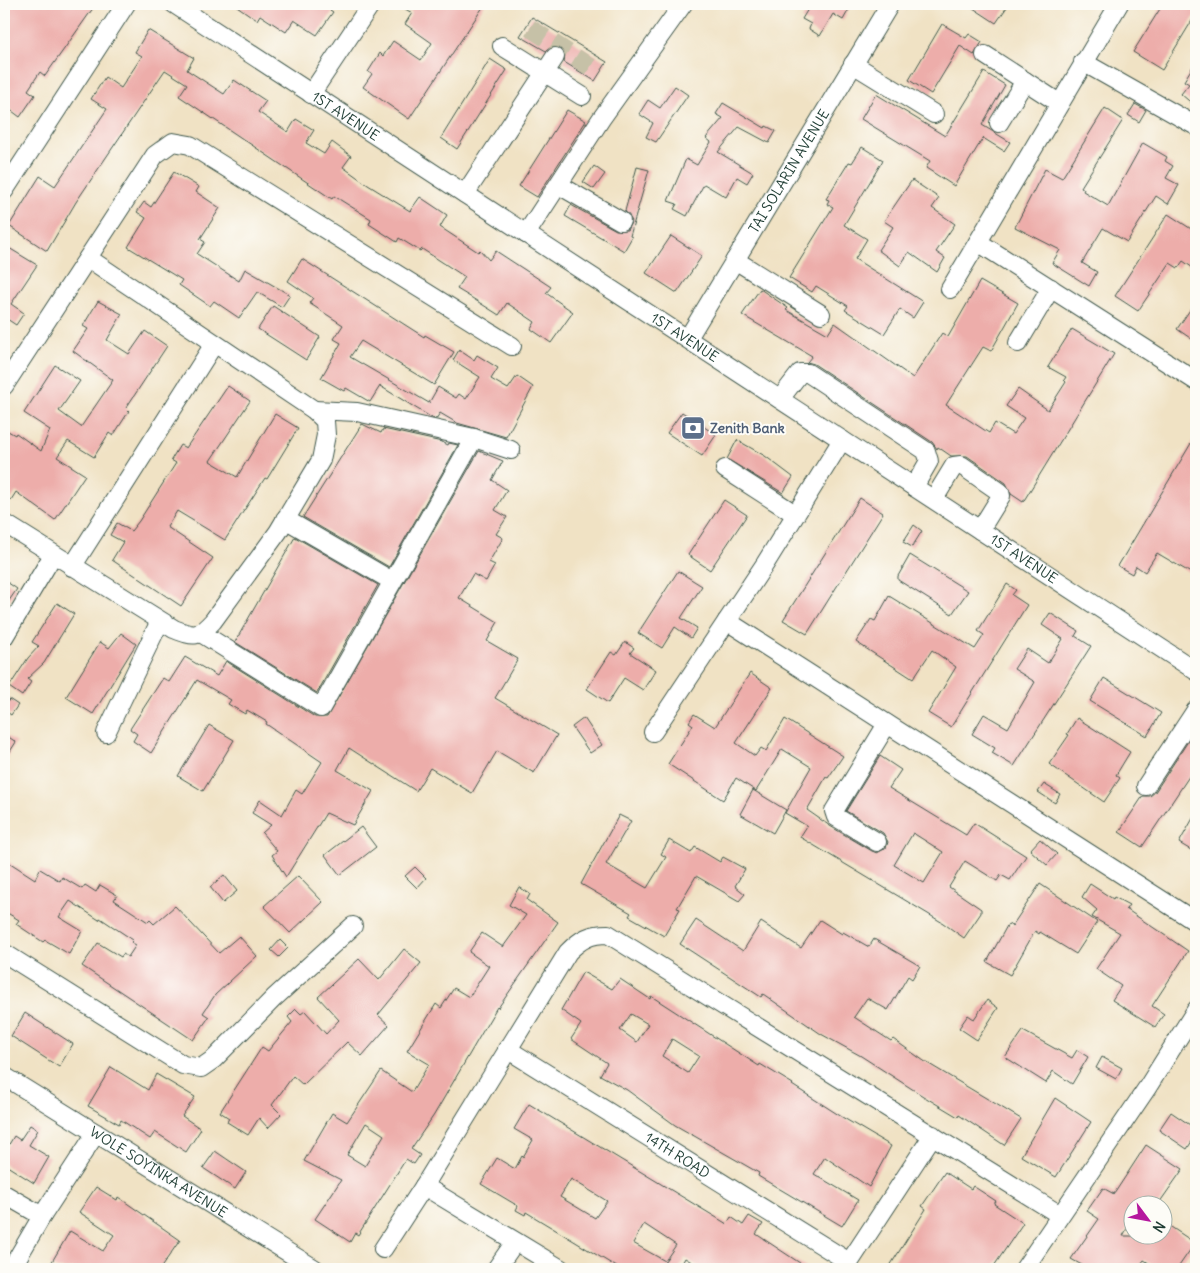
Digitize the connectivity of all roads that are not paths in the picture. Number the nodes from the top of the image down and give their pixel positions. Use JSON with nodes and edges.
{"nodes":[{"id":1,"x":126,"y":4,"type":"edge"},
{"id":2,"x":174,"y":4,"type":"edge"},
{"id":3,"x":371,"y":4,"type":"edge"},
{"id":4,"x":683,"y":4,"type":"edge"},
{"id":5,"x":890,"y":4,"type":"edge"},
{"id":6,"x":1119,"y":4,"type":"edge"},
{"id":7,"x":502,"y":46,"type":"dead end"},
{"id":8,"x":985,"y":55,"type":"dead end"},
{"id":9,"x":555,"y":57,"type":"dead end"},
{"id":10,"x":1083,"y":62,"type":"junction"},
{"id":11,"x":853,"y":64,"type":"junction"},
{"id":12,"x":544,"y":72,"type":"junction"},
{"id":13,"x":1025,"y":81,"type":"junction"},
{"id":14,"x":311,"y":94,"type":"junction"},
{"id":15,"x":582,"y":96,"type":"dead end"},
{"id":16,"x":1059,"y":103,"type":"junction"},
{"id":17,"x":934,"y":114,"type":"dead end"},
{"id":18,"x":999,"y":123,"type":"dead end"},
{"id":19,"x":1196,"y":126,"type":"edge"},
{"id":20,"x":558,"y":184,"type":"junction"},
{"id":21,"x":4,"y":191,"type":"edge"},
{"id":22,"x":465,"y":194,"type":"junction"},
{"id":23,"x":621,"y":221,"type":"dead end"},
{"id":24,"x":526,"y":234,"type":"junction"},
{"id":25,"x":978,"y":242,"type":"junction"},
{"id":26,"x":88,"y":258,"type":"junction"},
{"id":27,"x":734,"y":260,"type":"junction"},
{"id":28,"x":950,"y":288,"type":"dead end"},
{"id":29,"x":1051,"y":288,"type":"junction"},
{"id":30,"x":821,"y":314,"type":"dead end"},
{"id":31,"x":688,"y":338,"type":"junction"},
{"id":32,"x":1018,"y":343,"type":"dead end"},
{"id":33,"x":214,"y":344,"type":"junction"},
{"id":34,"x":512,"y":346,"type":"dead end"},
{"id":35,"x":9,"y":367,"type":"edge"},
{"id":36,"x":1196,"y":382,"type":"edge"},
{"id":37,"x":4,"y":386,"type":"edge"},
{"id":38,"x":780,"y":399,"type":"junction"},
{"id":39,"x":314,"y":410,"type":"junction"},
{"id":40,"x":474,"y":438,"type":"junction"},
{"id":41,"x":842,"y":440,"type":"junction"},
{"id":42,"x":511,"y":450,"type":"dead end"},
{"id":43,"x":725,"y":469,"type":"dead end"},
{"id":44,"x":914,"y":487,"type":"junction"},
{"id":45,"x":934,"y":499,"type":"junction"},
{"id":46,"x":795,"y":514,"type":"junction"},
{"id":47,"x":285,"y":519,"type":"junction"},
{"id":48,"x":4,"y":523,"type":"edge"},
{"id":49,"x":980,"y":530,"type":"junction"},
{"id":50,"x":53,"y":555,"type":"junction"},
{"id":51,"x":72,"y":567,"type":"junction"},
{"id":52,"x":392,"y":582,"type":"junction"},
{"id":53,"x":160,"y":621,"type":"junction"},
{"id":54,"x":727,"y":621,"type":"junction"},
{"id":55,"x":202,"y":634,"type":"junction"},
{"id":56,"x":4,"y":637,"type":"edge"},
{"id":57,"x":1196,"y":671,"type":"edge"},
{"id":58,"x":1196,"y":710,"type":"edge"},
{"id":59,"x":888,"y":724,"type":"junction"},
{"id":60,"x":653,"y":732,"type":"dead end"},
{"id":61,"x":106,"y":733,"type":"dead end"},
{"id":62,"x":1146,"y":786,"type":"dead end"},
{"id":63,"x":877,"y":842,"type":"dead end"},
{"id":64,"x":1196,"y":922,"type":"edge"},
{"id":65,"x":353,"y":926,"type":"dead end"},
{"id":66,"x":6,"y":959,"type":"edge"},
{"id":67,"x":1196,"y":1010,"type":"edge"},
{"id":68,"x":507,"y":1049,"type":"junction"},
{"id":69,"x":4,"y":1076,"type":"edge"},
{"id":70,"x":96,"y":1133,"type":"junction"},
{"id":71,"x":933,"y":1135,"type":"junction"},
{"id":72,"x":424,"y":1186,"type":"junction"},
{"id":73,"x":4,"y":1194,"type":"edge"},
{"id":74,"x":1060,"y":1214,"type":"junction"},
{"id":75,"x":42,"y":1216,"type":"junction"},
{"id":76,"x":515,"y":1242,"type":"junction"},
{"id":77,"x":383,"y":1249,"type":"dead end"},
{"id":78,"x":847,"y":1266,"type":"edge"},
{"id":79,"x":11,"y":1269,"type":"edge"},
{"id":80,"x":315,"y":1269,"type":"edge"},
{"id":81,"x":496,"y":1269,"type":"edge"},
{"id":82,"x":560,"y":1269,"type":"edge"},
{"id":83,"x":1024,"y":1269,"type":"edge"}],
"edges":[{"from":1,"to":21,"type":"street"},
{"from":2,"to":14,"type":"street","name":"1ST AVENUE"},
{"from":3,"to":14,"type":"street"},
{"from":4,"to":20,"type":"street"},
{"from":5,"to":11,"type":"street","name":"TAI SOLARIN AVENUE"},
{"from":6,"to":10,"type":"street"},
{"from":7,"to":12,"type":"street"},
{"from":8,"to":13,"type":"street"},
{"from":9,"to":12,"type":"street"},
{"from":10,"to":16,"type":"street"},
{"from":10,"to":19,"type":"street"},
{"from":11,"to":17,"type":"street"},
{"from":11,"to":27,"type":"street","name":"TAI SOLARIN AVENUE"},
{"from":12,"to":15,"type":"street"},
{"from":12,"to":22,"type":"street"},
{"from":13,"to":16,"type":"street"},
{"from":13,"to":18,"type":"street"},
{"from":14,"to":22,"type":"street","name":"1ST AVENUE"},
{"from":16,"to":25,"type":"street"},
{"from":20,"to":23,"type":"street"},
{"from":20,"to":24,"type":"street"},
{"from":22,"to":24,"type":"street","name":"1ST AVENUE"},
{"from":24,"to":31,"type":"street","name":"1ST AVENUE"},
{"from":25,"to":28,"type":"street"},
{"from":25,"to":29,"type":"street"},
{"from":26,"to":33,"type":"street"},
{"from":26,"to":34,"type":"street"},
{"from":26,"to":35,"type":"street"},
{"from":27,"to":30,"type":"street"},
{"from":27,"to":31,"type":"street","name":"TAI SOLARIN AVENUE"},
{"from":29,"to":32,"type":"street"},
{"from":29,"to":36,"type":"street"},
{"from":31,"to":38,"type":"street","name":"1ST AVENUE"},
{"from":33,"to":39,"type":"street"},
{"from":33,"to":51,"type":"street"},
{"from":35,"to":37,"type":"street"},
{"from":38,"to":41,"type":"street","name":"1ST AVENUE"},
{"from":38,"to":44,"type":"street"},
{"from":39,"to":40,"type":"street"},
{"from":39,"to":47,"type":"street"},
{"from":40,"to":42,"type":"street"},
{"from":40,"to":52,"type":"street"},
{"from":41,"to":44,"type":"street","name":"1ST AVENUE"},
{"from":41,"to":46,"type":"street"},
{"from":43,"to":46,"type":"street"},
{"from":44,"to":45,"type":"street","name":"1ST AVENUE"},
{"from":45,"to":49,"type":"street","name":"1ST AVENUE"},
{"from":45,"to":49,"type":"street"},
{"from":46,"to":54,"type":"street"},
{"from":47,"to":52,"type":"street"},
{"from":47,"to":55,"type":"street"},
{"from":48,"to":50,"type":"street"},
{"from":49,"to":57,"type":"street","name":"1ST AVENUE"},
{"from":50,"to":51,"type":"street"},
{"from":50,"to":56,"type":"street"},
{"from":51,"to":53,"type":"street"},
{"from":52,"to":55,"type":"street"},
{"from":53,"to":55,"type":"street"},
{"from":53,"to":61,"type":"street"},
{"from":54,"to":59,"type":"street"},
{"from":54,"to":60,"type":"street"},
{"from":58,"to":62,"type":"street"},
{"from":59,"to":63,"type":"street"},
{"from":59,"to":64,"type":"street"},
{"from":65,"to":66,"type":"street"},
{"from":67,"to":74,"type":"street"},
{"from":68,"to":71,"type":"street"},
{"from":68,"to":72,"type":"street"},
{"from":68,"to":78,"type":"street","name":"14TH ROAD"},
{"from":69,"to":70,"type":"street","name":"WOLE SOYINKA AVENUE"},
{"from":70,"to":75,"type":"street"},
{"from":70,"to":80,"type":"street","name":"WOLE SOYINKA AVENUE"},
{"from":71,"to":74,"type":"street"},
{"from":71,"to":78,"type":"street"},
{"from":72,"to":76,"type":"street"},
{"from":72,"to":77,"type":"street"},
{"from":73,"to":75,"type":"street"},
{"from":74,"to":83,"type":"street"},
{"from":75,"to":79,"type":"street"},
{"from":76,"to":81,"type":"street"},
{"from":76,"to":82,"type":"street"}]}
